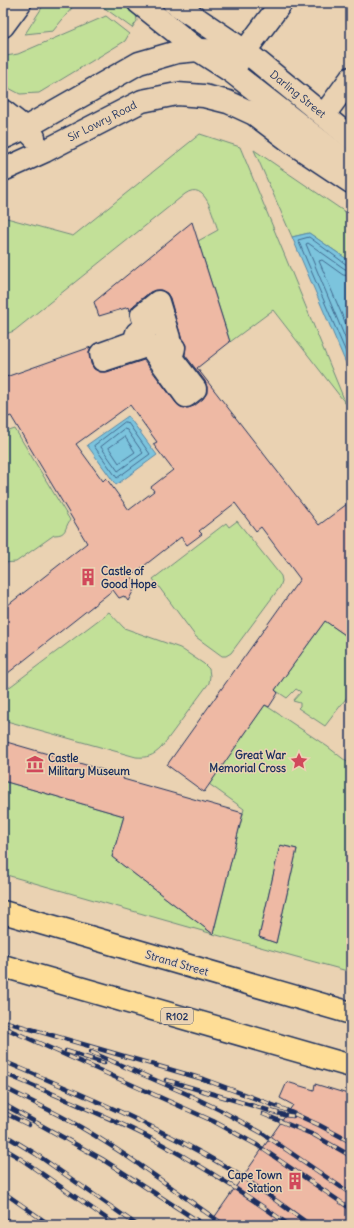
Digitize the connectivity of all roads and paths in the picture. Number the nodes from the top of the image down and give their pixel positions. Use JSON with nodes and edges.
{"nodes":[{"id":1,"x":20,"y":3,"type":"edge"},
{"id":2,"x":139,"y":3,"type":"edge"},
{"id":3,"x":174,"y":3,"type":"edge"},
{"id":4,"x":281,"y":3,"type":"edge"},
{"id":5,"x":3,"y":26,"type":"edge"},
{"id":6,"x":198,"y":50,"type":"junction"},
{"id":7,"x":245,"y":51,"type":"junction"},
{"id":8,"x":232,"y":72,"type":"junction"},
{"id":9,"x":351,"y":78,"type":"edge"},
{"id":10,"x":3,"y":111,"type":"edge"},
{"id":11,"x":324,"y":115,"type":"junction"},
{"id":12,"x":25,"y":128,"type":"junction"},
{"id":13,"x":3,"y":138,"type":"edge"},
{"id":14,"x":351,"y":138,"type":"edge"},
{"id":15,"x":45,"y":151,"type":"junction"},
{"id":16,"x":351,"y":165,"type":"edge"},
{"id":17,"x":3,"y":170,"type":"edge"},
{"id":18,"x":351,"y":182,"type":"edge"},
{"id":19,"x":104,"y":360,"type":"joint"},
{"id":20,"x":3,"y":912,"type":"edge"},
{"id":21,"x":3,"y":966,"type":"edge"},
{"id":22,"x":351,"y":1013,"type":"edge"},
{"id":23,"x":351,"y":1066,"type":"edge"}],
"edges":[{"from":1,"to":5,"type":"main road"},
{"from":2,"to":6,"type":"main road"},
{"from":3,"to":7,"type":"main road","name":"Darling Street"},
{"from":4,"to":7,"type":"main road"},
{"from":6,"to":7,"type":"main road"},
{"from":6,"to":8,"type":"main road"},
{"from":6,"to":12,"type":"main road"},
{"from":7,"to":8,"type":"main road"},
{"from":7,"to":11,"type":"main road","name":"Darling Street"},
{"from":8,"to":16,"type":"main road"},
{"from":9,"to":11,"type":"main road"},
{"from":10,"to":12,"type":"main road"},
{"from":11,"to":14,"type":"main road","name":"Darling Street"},
{"from":12,"to":13,"type":"main road"},
{"from":12,"to":15,"type":"main road"},
{"from":15,"to":17,"type":"main road","name":"Sir Lowry Road"},
{"from":15,"to":18,"type":"main road","name":"Sir Lowry Road"},
{"from":19,"to":19,"type":"main road"},
{"from":20,"to":22,"type":"main road","name":"Strand Street"},
{"from":21,"to":23,"type":"main road","number":"R102"}]}
